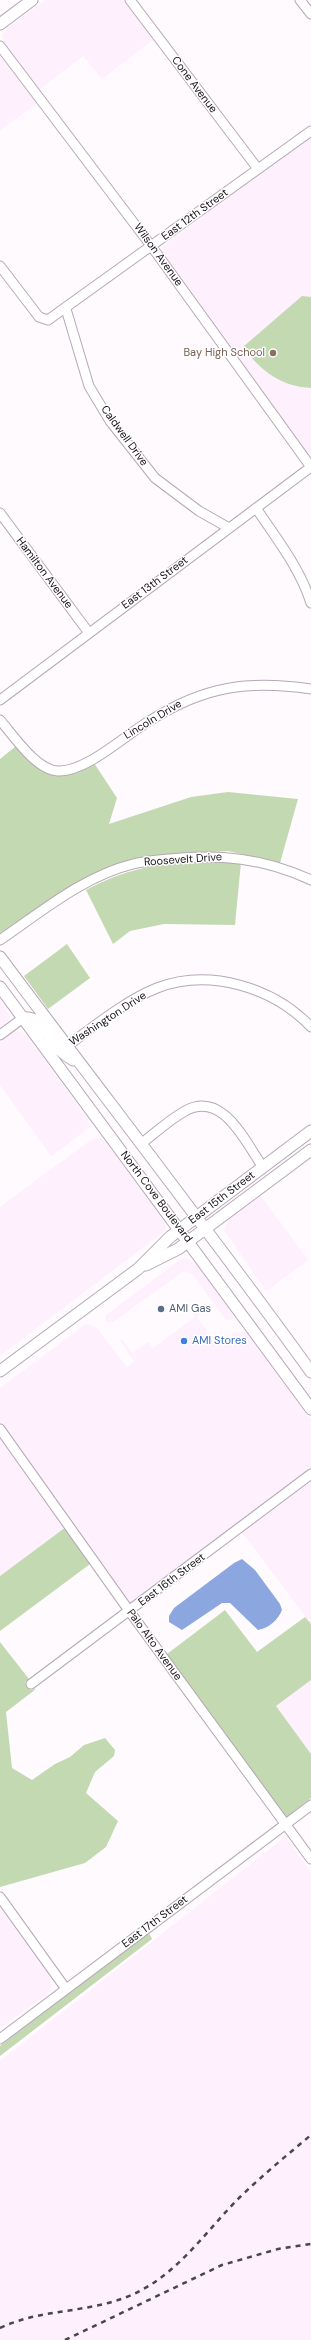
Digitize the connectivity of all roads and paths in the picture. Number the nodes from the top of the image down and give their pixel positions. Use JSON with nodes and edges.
{"nodes":[{"id":1,"x":32,"y":0,"type":"edge"},
{"id":2,"x":130,"y":0,"type":"edge"},
{"id":3,"x":300,"y":0,"type":"edge"},
{"id":4,"x":311,"y":14,"type":"edge"},
{"id":5,"x":0,"y":24,"type":"edge"},
{"id":6,"x":0,"y":46,"type":"edge"},
{"id":7,"x":311,"y":131,"type":"edge"},
{"id":8,"x":258,"y":169,"type":"junction"},
{"id":9,"x":152,"y":247,"type":"junction"},
{"id":10,"x":0,"y":266,"type":"edge"},
{"id":11,"x":66,"y":308,"type":"junction"},
{"id":12,"x":311,"y":467,"type":"edge"},
{"id":13,"x":256,"y":508,"type":"junction"},
{"id":14,"x":0,"y":513,"type":"edge"},
{"id":15,"x":229,"y":528,"type":"junction"},
{"id":16,"x":311,"y":602,"type":"edge"},
{"id":17,"x":89,"y":633,"type":"junction"},
{"id":18,"x":311,"y":689,"type":"edge"},
{"id":19,"x":0,"y":700,"type":"edge"},
{"id":20,"x":0,"y":720,"type":"edge"},
{"id":21,"x":311,"y":880,"type":"edge"},
{"id":22,"x":0,"y":940,"type":"edge"},
{"id":23,"x":0,"y":956,"type":"edge"},
{"id":24,"x":0,"y":987,"type":"edge"},
{"id":25,"x":23,"y":1018,"type":"junction"},
{"id":26,"x":311,"y":1027,"type":"edge"},
{"id":27,"x":0,"y":1035,"type":"edge"},
{"id":28,"x":64,"y":1048,"type":"junction"},
{"id":29,"x":309,"y":1137,"type":"edge"},
{"id":30,"x":141,"y":1144,"type":"junction"},
{"id":31,"x":311,"y":1150,"type":"edge"},
{"id":32,"x":263,"y":1167,"type":"junction"},
{"id":33,"x":197,"y":1216,"type":"junction"},
{"id":34,"x":206,"y":1228,"type":"junction"},
{"id":35,"x":180,"y":1230,"type":"junction"},
{"id":36,"x":189,"y":1241,"type":"junction"},
{"id":37,"x":138,"y":1269,"type":"junction"},
{"id":38,"x":0,"y":1371,"type":"edge"},
{"id":39,"x":311,"y":1372,"type":"edge"},
{"id":40,"x":311,"y":1408,"type":"edge"},
{"id":41,"x":0,"y":1429,"type":"edge"},
{"id":42,"x":311,"y":1474,"type":"edge"},
{"id":43,"x":130,"y":1612,"type":"junction"},
{"id":44,"x":31,"y":1684,"type":"dead end"},
{"id":45,"x":311,"y":1805,"type":"edge"},
{"id":46,"x":286,"y":1824,"type":"junction"},
{"id":47,"x":311,"y":1859,"type":"edge"},
{"id":48,"x":0,"y":1897,"type":"edge"},
{"id":49,"x":66,"y":1989,"type":"junction"},
{"id":50,"x":0,"y":2039,"type":"edge"}],
"edges":[{"from":1,"to":5,"type":"main road"},
{"from":2,"to":8,"type":"street","name":"Cone Avenue"},
{"from":3,"to":4,"type":"street"},
{"from":6,"to":9,"type":"street","name":"Wilson Avenue"},
{"from":7,"to":8,"type":"street","name":"East 12th Street"},
{"from":8,"to":9,"type":"street","name":"East 12th Street"},
{"from":9,"to":11,"type":"street","name":"East 12th Street"},
{"from":9,"to":12,"type":"street","name":"Wilson Avenue"},
{"from":10,"to":11,"type":"street","name":"East 12th Street"},
{"from":11,"to":15,"type":"street","name":"Caldwell Drive"},
{"from":12,"to":13,"type":"street","name":"East 13th Street"},
{"from":13,"to":15,"type":"street","name":"East 13th Street"},
{"from":13,"to":16,"type":"street"},
{"from":14,"to":17,"type":"street","name":"Hamilton Avenue"},
{"from":15,"to":17,"type":"street","name":"East 13th Street"},
{"from":17,"to":19,"type":"street","name":"East 13th Street"},
{"from":18,"to":20,"type":"street","name":"Lincoln Drive"},
{"from":21,"to":22,"type":"street","name":"Roosevelt Drive"},
{"from":23,"to":28,"type":"main road"},
{"from":24,"to":25,"type":"main road","name":"North Cove Boulevard"},
{"from":25,"to":27,"type":"street"},
{"from":25,"to":28,"type":"main road"},
{"from":25,"to":35,"type":"main road","name":"North Cove Boulevard"},
{"from":26,"to":28,"type":"street","name":"Washington Drive"},
{"from":28,"to":30,"type":"main road","name":"North Cove Boulevard"},
{"from":29,"to":32,"type":"main road","name":"East 15th Street"},
{"from":30,"to":32,"type":"street"},
{"from":30,"to":33,"type":"main road","name":"North Cove Boulevard"},
{"from":31,"to":34,"type":"main road","name":"East 15th Street"},
{"from":32,"to":33,"type":"main road","name":"East 15th Street"},
{"from":33,"to":34,"type":"main road","name":"North Cove Boulevard"},
{"from":33,"to":35,"type":"main road","name":"East 15th Street"},
{"from":34,"to":36,"type":"main road","name":"East 15th Street"},
{"from":34,"to":39,"type":"main road","name":"North Cove Boulevard"},
{"from":35,"to":36,"type":"main road","name":"North Cove Boulevard"},
{"from":35,"to":37,"type":"main road","name":"East 15th Street"},
{"from":36,"to":37,"type":"main road","name":"East 15th Street"},
{"from":36,"to":40,"type":"main road","name":"North Cove Boulevard"},
{"from":37,"to":38,"type":"main road","name":"East 15th Street"},
{"from":41,"to":43,"type":"street","name":"Palo Alto Avenue"},
{"from":42,"to":43,"type":"street","name":"East 16th Street"},
{"from":43,"to":44,"type":"street","name":"East 16th Street"},
{"from":43,"to":46,"type":"street","name":"Palo Alto Avenue"},
{"from":45,"to":46,"type":"street","name":"East 17th Street"},
{"from":46,"to":47,"type":"street","name":"Palo Alto Avenue"},
{"from":46,"to":49,"type":"street","name":"East 17th Street"},
{"from":48,"to":49,"type":"street"},
{"from":49,"to":50,"type":"street","name":"East 17th Street"}]}
